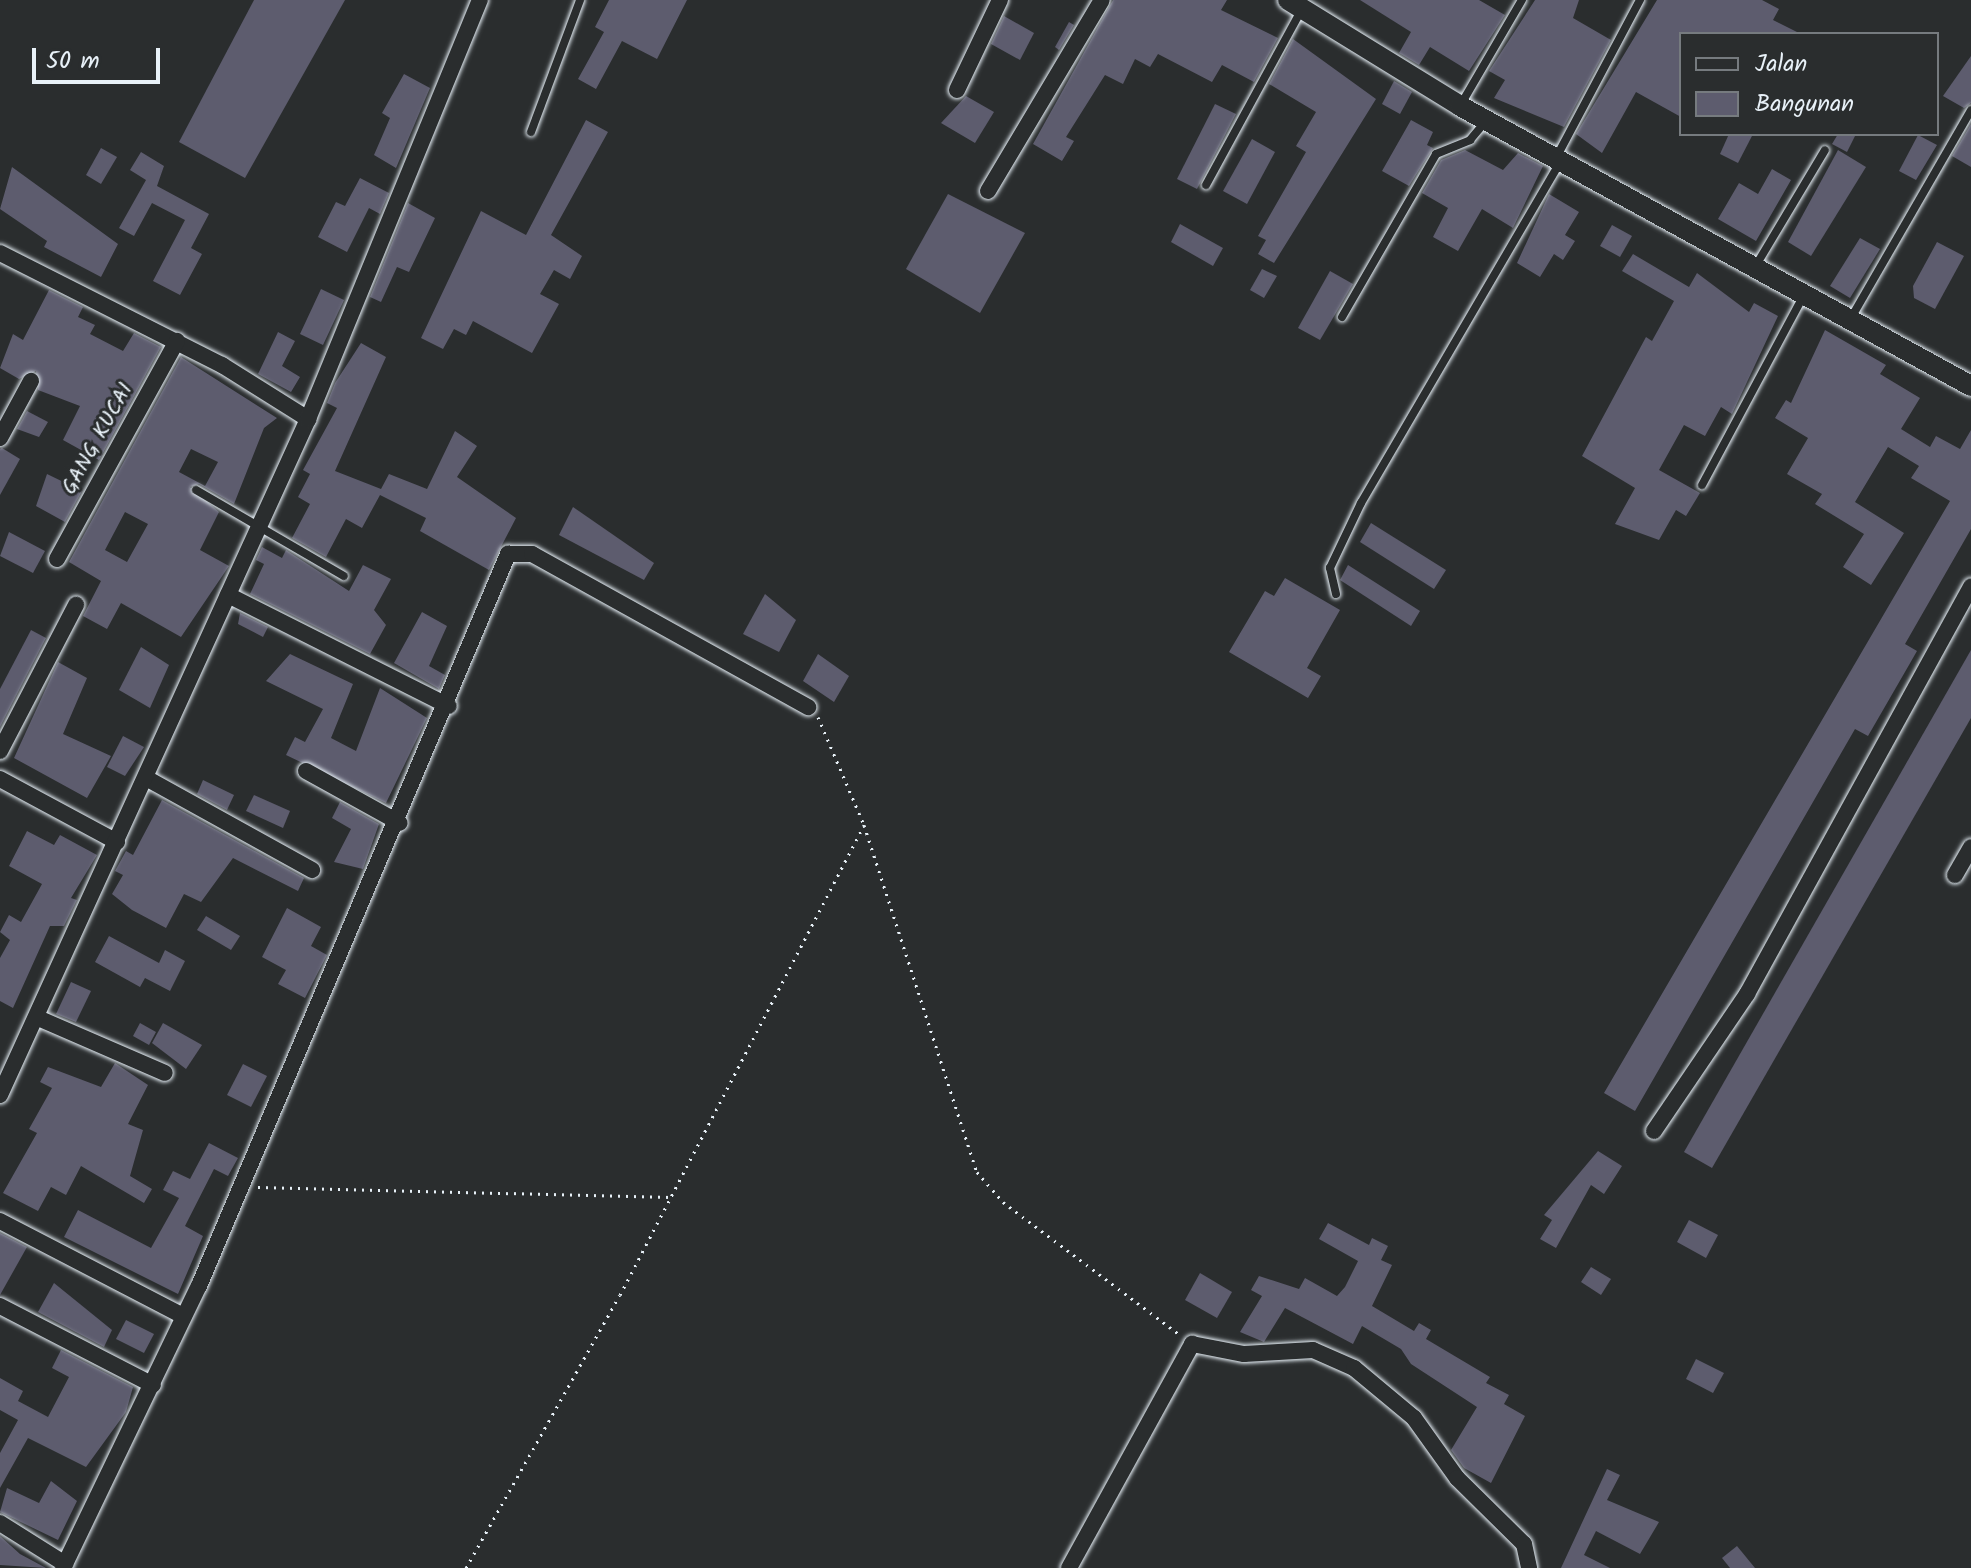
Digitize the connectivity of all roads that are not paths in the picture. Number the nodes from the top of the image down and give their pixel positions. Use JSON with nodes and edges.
{"nodes":[{"id":1,"x":480,"y":0,"type":"edge"},
{"id":2,"x":580,"y":0,"type":"edge"},
{"id":3,"x":1000,"y":0,"type":"edge"},
{"id":4,"x":1102,"y":0,"type":"edge"},
{"id":5,"x":1522,"y":0,"type":"edge"},
{"id":6,"x":1640,"y":0,"type":"edge"},
{"id":7,"x":1295,"y":4,"type":"edge"},
{"id":8,"x":957,"y":90,"type":"dead end"},
{"id":9,"x":1460,"y":106,"type":"junction"},
{"id":10,"x":1971,"y":110,"type":"edge"},
{"id":11,"x":1487,"y":121,"type":"junction"},
{"id":12,"x":531,"y":132,"type":"dead end"},
{"id":13,"x":1825,"y":150,"type":"dead end"},
{"id":14,"x":1558,"y":160,"type":"junction"},
{"id":15,"x":1206,"y":185,"type":"dead end"},
{"id":16,"x":988,"y":191,"type":"dead end"},
{"id":17,"x":0,"y":253,"type":"edge"},
{"id":18,"x":1755,"y":268,"type":"junction"},
{"id":19,"x":1806,"y":291,"type":"junction"},
{"id":20,"x":1342,"y":317,"type":"dead end"},
{"id":21,"x":1850,"y":318,"type":"junction"},
{"id":22,"x":177,"y":341,"type":"junction"},
{"id":23,"x":31,"y":381,"type":"dead end"},
{"id":24,"x":1971,"y":386,"type":"edge"},
{"id":25,"x":308,"y":419,"type":"junction"},
{"id":26,"x":0,"y":438,"type":"edge"},
{"id":27,"x":1702,"y":485,"type":"dead end"},
{"id":28,"x":196,"y":490,"type":"dead end"},
{"id":29,"x":258,"y":527,"type":"junction"},
{"id":30,"x":57,"y":559,"type":"dead end"},
{"id":31,"x":344,"y":576,"type":"dead end"},
{"id":32,"x":1971,"y":586,"type":"edge"},
{"id":33,"x":1336,"y":594,"type":"dead end"},
{"id":34,"x":228,"y":595,"type":"junction"},
{"id":35,"x":76,"y":605,"type":"dead end"},
{"id":36,"x":449,"y":706,"type":"junction"},
{"id":37,"x":808,"y":707,"type":"road end"},
{"id":38,"x":0,"y":751,"type":"edge"},
{"id":39,"x":306,"y":771,"type":"dead end"},
{"id":40,"x":146,"y":778,"type":"junction"},
{"id":41,"x":0,"y":779,"type":"edge"},
{"id":42,"x":400,"y":823,"type":"junction"},
{"id":43,"x":117,"y":842,"type":"junction"},
{"id":44,"x":1971,"y":847,"type":"edge"},
{"id":45,"x":312,"y":870,"type":"dead end"},
{"id":46,"x":1955,"y":875,"type":"dead end"},
{"id":47,"x":38,"y":1018,"type":"junction"},
{"id":48,"x":165,"y":1073,"type":"dead end"},
{"id":49,"x":0,"y":1095,"type":"edge"},
{"id":50,"x":1654,"y":1131,"type":"dead end"},
{"id":51,"x":0,"y":1221,"type":"edge"},
{"id":52,"x":0,"y":1306,"type":"edge"},
{"id":53,"x":183,"y":1316,"type":"junction"},
{"id":54,"x":153,"y":1385,"type":"junction"},
{"id":55,"x":0,"y":1523,"type":"edge"},
{"id":56,"x":64,"y":1566,"type":"edge"},
{"id":57,"x":1069,"y":1568,"type":"edge"},
{"id":58,"x":1529,"y":1568,"type":"edge"}],
"edges":[{"from":1,"to":25,"type":"street"},
{"from":2,"to":12,"type":"lane"},
{"from":3,"to":8,"type":"street"},
{"from":4,"to":16,"type":"street"},
{"from":5,"to":9,"type":"lane"},
{"from":6,"to":14,"type":"lane"},
{"from":7,"to":9,"type":"street"},
{"from":7,"to":15,"type":"lane"},
{"from":9,"to":11,"type":"street"},
{"from":10,"to":21,"type":"lane"},
{"from":11,"to":14,"type":"street"},
{"from":11,"to":20,"type":"lane"},
{"from":13,"to":18,"type":"lane"},
{"from":14,"to":18,"type":"street"},
{"from":14,"to":33,"type":"lane"},
{"from":17,"to":22,"type":"street"},
{"from":18,"to":19,"type":"street"},
{"from":19,"to":21,"type":"street"},
{"from":19,"to":27,"type":"lane"},
{"from":21,"to":24,"type":"street"},
{"from":22,"to":25,"type":"street"},
{"from":22,"to":30,"type":"street","name":"GANG KUCAI"},
{"from":23,"to":26,"type":"street"},
{"from":25,"to":29,"type":"street"},
{"from":28,"to":29,"type":"lane"},
{"from":29,"to":31,"type":"lane"},
{"from":29,"to":34,"type":"street"},
{"from":32,"to":50,"type":"street"},
{"from":34,"to":36,"type":"street"},
{"from":34,"to":40,"type":"street"},
{"from":35,"to":38,"type":"street"},
{"from":36,"to":37,"type":"street"},
{"from":36,"to":42,"type":"street"},
{"from":39,"to":42,"type":"street"},
{"from":40,"to":43,"type":"street"},
{"from":40,"to":45,"type":"street"},
{"from":41,"to":43,"type":"street"},
{"from":42,"to":53,"type":"street"},
{"from":43,"to":47,"type":"street"},
{"from":44,"to":46,"type":"street"},
{"from":47,"to":48,"type":"street"},
{"from":47,"to":49,"type":"street"},
{"from":51,"to":53,"type":"street"},
{"from":52,"to":54,"type":"street"},
{"from":53,"to":54,"type":"street"},
{"from":54,"to":56,"type":"street"},
{"from":55,"to":56,"type":"street"},
{"from":57,"to":58,"type":"street"}]}
